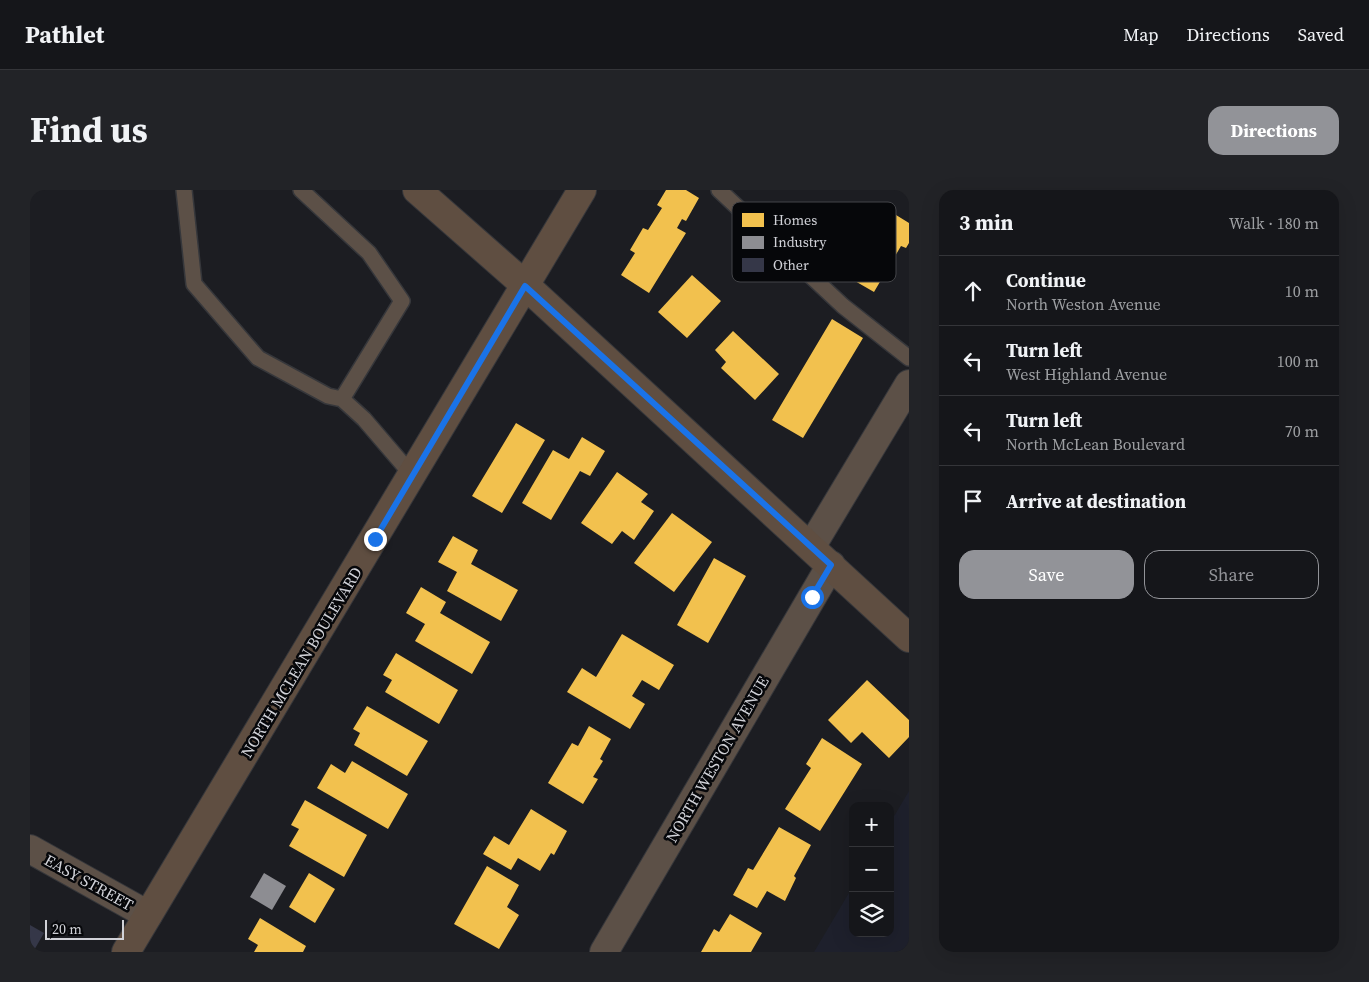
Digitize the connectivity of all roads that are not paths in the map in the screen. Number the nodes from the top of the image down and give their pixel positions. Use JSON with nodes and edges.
{"nodes":[{"id":1,"x":184,"y":190,"type":"edge"},
{"id":2,"x":301,"y":190,"type":"edge"},
{"id":3,"x":417,"y":190,"type":"edge"},
{"id":4,"x":582,"y":190,"type":"edge"},
{"id":5,"x":727,"y":193,"type":"edge"},
{"id":6,"x":736,"y":202,"type":"edge"},
{"id":7,"x":818,"y":282,"type":"edge"},
{"id":8,"x":525,"y":286,"type":"junction"},
{"id":9,"x":909,"y":358,"type":"edge"},
{"id":10,"x":909,"y":384,"type":"edge"},
{"id":11,"x":342,"y":399,"type":"junction"},
{"id":12,"x":412,"y":475,"type":"junction"},
{"id":13,"x":810,"y":547,"type":"junction"},
{"id":14,"x":831,"y":565,"type":"junction"},
{"id":15,"x":909,"y":638,"type":"edge"},
{"id":16,"x":30,"y":849,"type":"edge"},
{"id":17,"x":148,"y":914,"type":"junction"},
{"id":18,"x":126,"y":952,"type":"edge"},
{"id":19,"x":604,"y":952,"type":"edge"}],
"edges":[{"from":1,"to":11,"type":"lane"},
{"from":2,"to":11,"type":"lane"},
{"from":3,"to":8,"type":"main road"},
{"from":4,"to":8,"type":"main road","name":"NORTH MCLEAN BOULEVARD"},
{"from":5,"to":6,"type":"lane"},
{"from":7,"to":9,"type":"lane"},
{"from":8,"to":12,"type":"main road","name":"NORTH MCLEAN BOULEVARD"},
{"from":8,"to":13,"type":"main road"},
{"from":10,"to":13,"type":"street"},
{"from":11,"to":12,"type":"lane"},
{"from":12,"to":17,"type":"main road","name":"NORTH MCLEAN BOULEVARD"},
{"from":13,"to":14,"type":"main road"},
{"from":14,"to":15,"type":"main road"},
{"from":14,"to":19,"type":"street","name":"NORTH WESTON AVENUE"},
{"from":16,"to":17,"type":"street","name":"EASY STREET"},
{"from":17,"to":18,"type":"main road","name":"NORTH MCLEAN BOULEVARD"}]}
